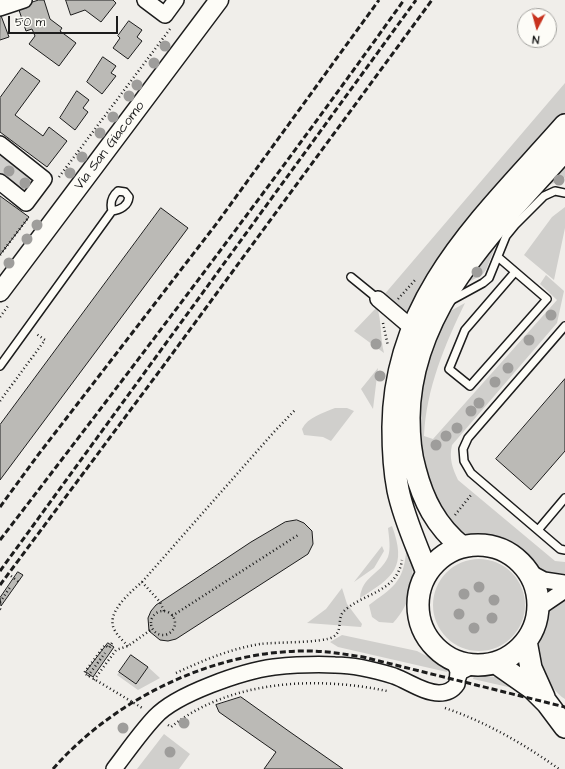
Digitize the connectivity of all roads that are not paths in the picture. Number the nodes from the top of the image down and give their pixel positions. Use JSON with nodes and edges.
{"nodes":[{"id":1,"x":24,"y":0,"type":"edge"},
{"id":2,"x":144,"y":0,"type":"edge"},
{"id":3,"x":176,"y":0,"type":"edge"},
{"id":4,"x":219,"y":0,"type":"edge"},
{"id":5,"x":0,"y":8,"type":"edge"},
{"id":6,"x":565,"y":125,"type":"edge"},
{"id":7,"x":0,"y":144,"type":"edge"},
{"id":8,"x":565,"y":150,"type":"edge"},
{"id":9,"x":0,"y":182,"type":"edge"},
{"id":10,"x":565,"y":193,"type":"edge"},
{"id":11,"x":112,"y":211,"type":"dead end"},
{"id":12,"x":498,"y":257,"type":"junction"},
{"id":13,"x":515,"y":272,"type":"junction"},
{"id":14,"x":351,"y":277,"type":"dead end"},
{"id":15,"x":0,"y":292,"type":"edge"},
{"id":16,"x":378,"y":299,"type":"joint"},
{"id":17,"x":440,"y":306,"type":"junction"},
{"id":18,"x":565,"y":326,"type":"edge"},
{"id":19,"x":412,"y":328,"type":"junction"},
{"id":20,"x":422,"y":348,"type":"junction"},
{"id":21,"x":0,"y":366,"type":"edge"},
{"id":22,"x":565,"y":498,"type":"edge"},
{"id":23,"x":538,"y":530,"type":"junction"},
{"id":24,"x":462,"y":547,"type":"junction"},
{"id":25,"x":565,"y":550,"type":"edge"},
{"id":26,"x":529,"y":572,"type":"junction"},
{"id":27,"x":427,"y":573,"type":"junction"},
{"id":28,"x":565,"y":583,"type":"edge"},
{"id":29,"x":565,"y":590,"type":"edge"},
{"id":30,"x":537,"y":609,"type":"junction"},
{"id":31,"x":526,"y":641,"type":"junction"},
{"id":32,"x":486,"y":664,"type":"junction"},
{"id":33,"x":455,"y":668,"type":"junction"},
{"id":34,"x":547,"y":703,"type":"junction"},
{"id":35,"x":565,"y":727,"type":"edge"},
{"id":36,"x":114,"y":769,"type":"edge"}],
"edges":[{"from":1,"to":5,"type":"street"},
{"from":2,"to":3,"type":"street"},
{"from":4,"to":15,"type":"street","name":"Via San Giacomo"},
{"from":6,"to":19,"type":"main road"},
{"from":7,"to":9,"type":"street"},
{"from":8,"to":17,"type":"main road"},
{"from":10,"to":12,"type":"lane"},
{"from":11,"to":21,"type":"lane"},
{"from":12,"to":13,"type":"lane"},
{"from":12,"to":17,"type":"lane"},
{"from":13,"to":13,"type":"lane"},
{"from":14,"to":16,"type":"lane"},
{"from":16,"to":19,"type":"street"},
{"from":17,"to":20,"type":"main road"},
{"from":18,"to":23,"type":"lane"},
{"from":19,"to":20,"type":"main road"},
{"from":19,"to":27,"type":"main road"},
{"from":20,"to":24,"type":"main road"},
{"from":22,"to":23,"type":"lane"},
{"from":23,"to":25,"type":"lane"},
{"from":24,"to":26,"type":"main road"},
{"from":24,"to":27,"type":"main road"},
{"from":26,"to":28,"type":"street"},
{"from":26,"to":30,"type":"main road"},
{"from":27,"to":33,"type":"main road"},
{"from":29,"to":30,"type":"street"},
{"from":30,"to":31,"type":"main road"},
{"from":31,"to":32,"type":"main road"},
{"from":31,"to":34,"type":"main road"},
{"from":32,"to":33,"type":"main road"},
{"from":32,"to":34,"type":"main road"},
{"from":33,"to":36,"type":"street"},
{"from":34,"to":35,"type":"main road"}]}
